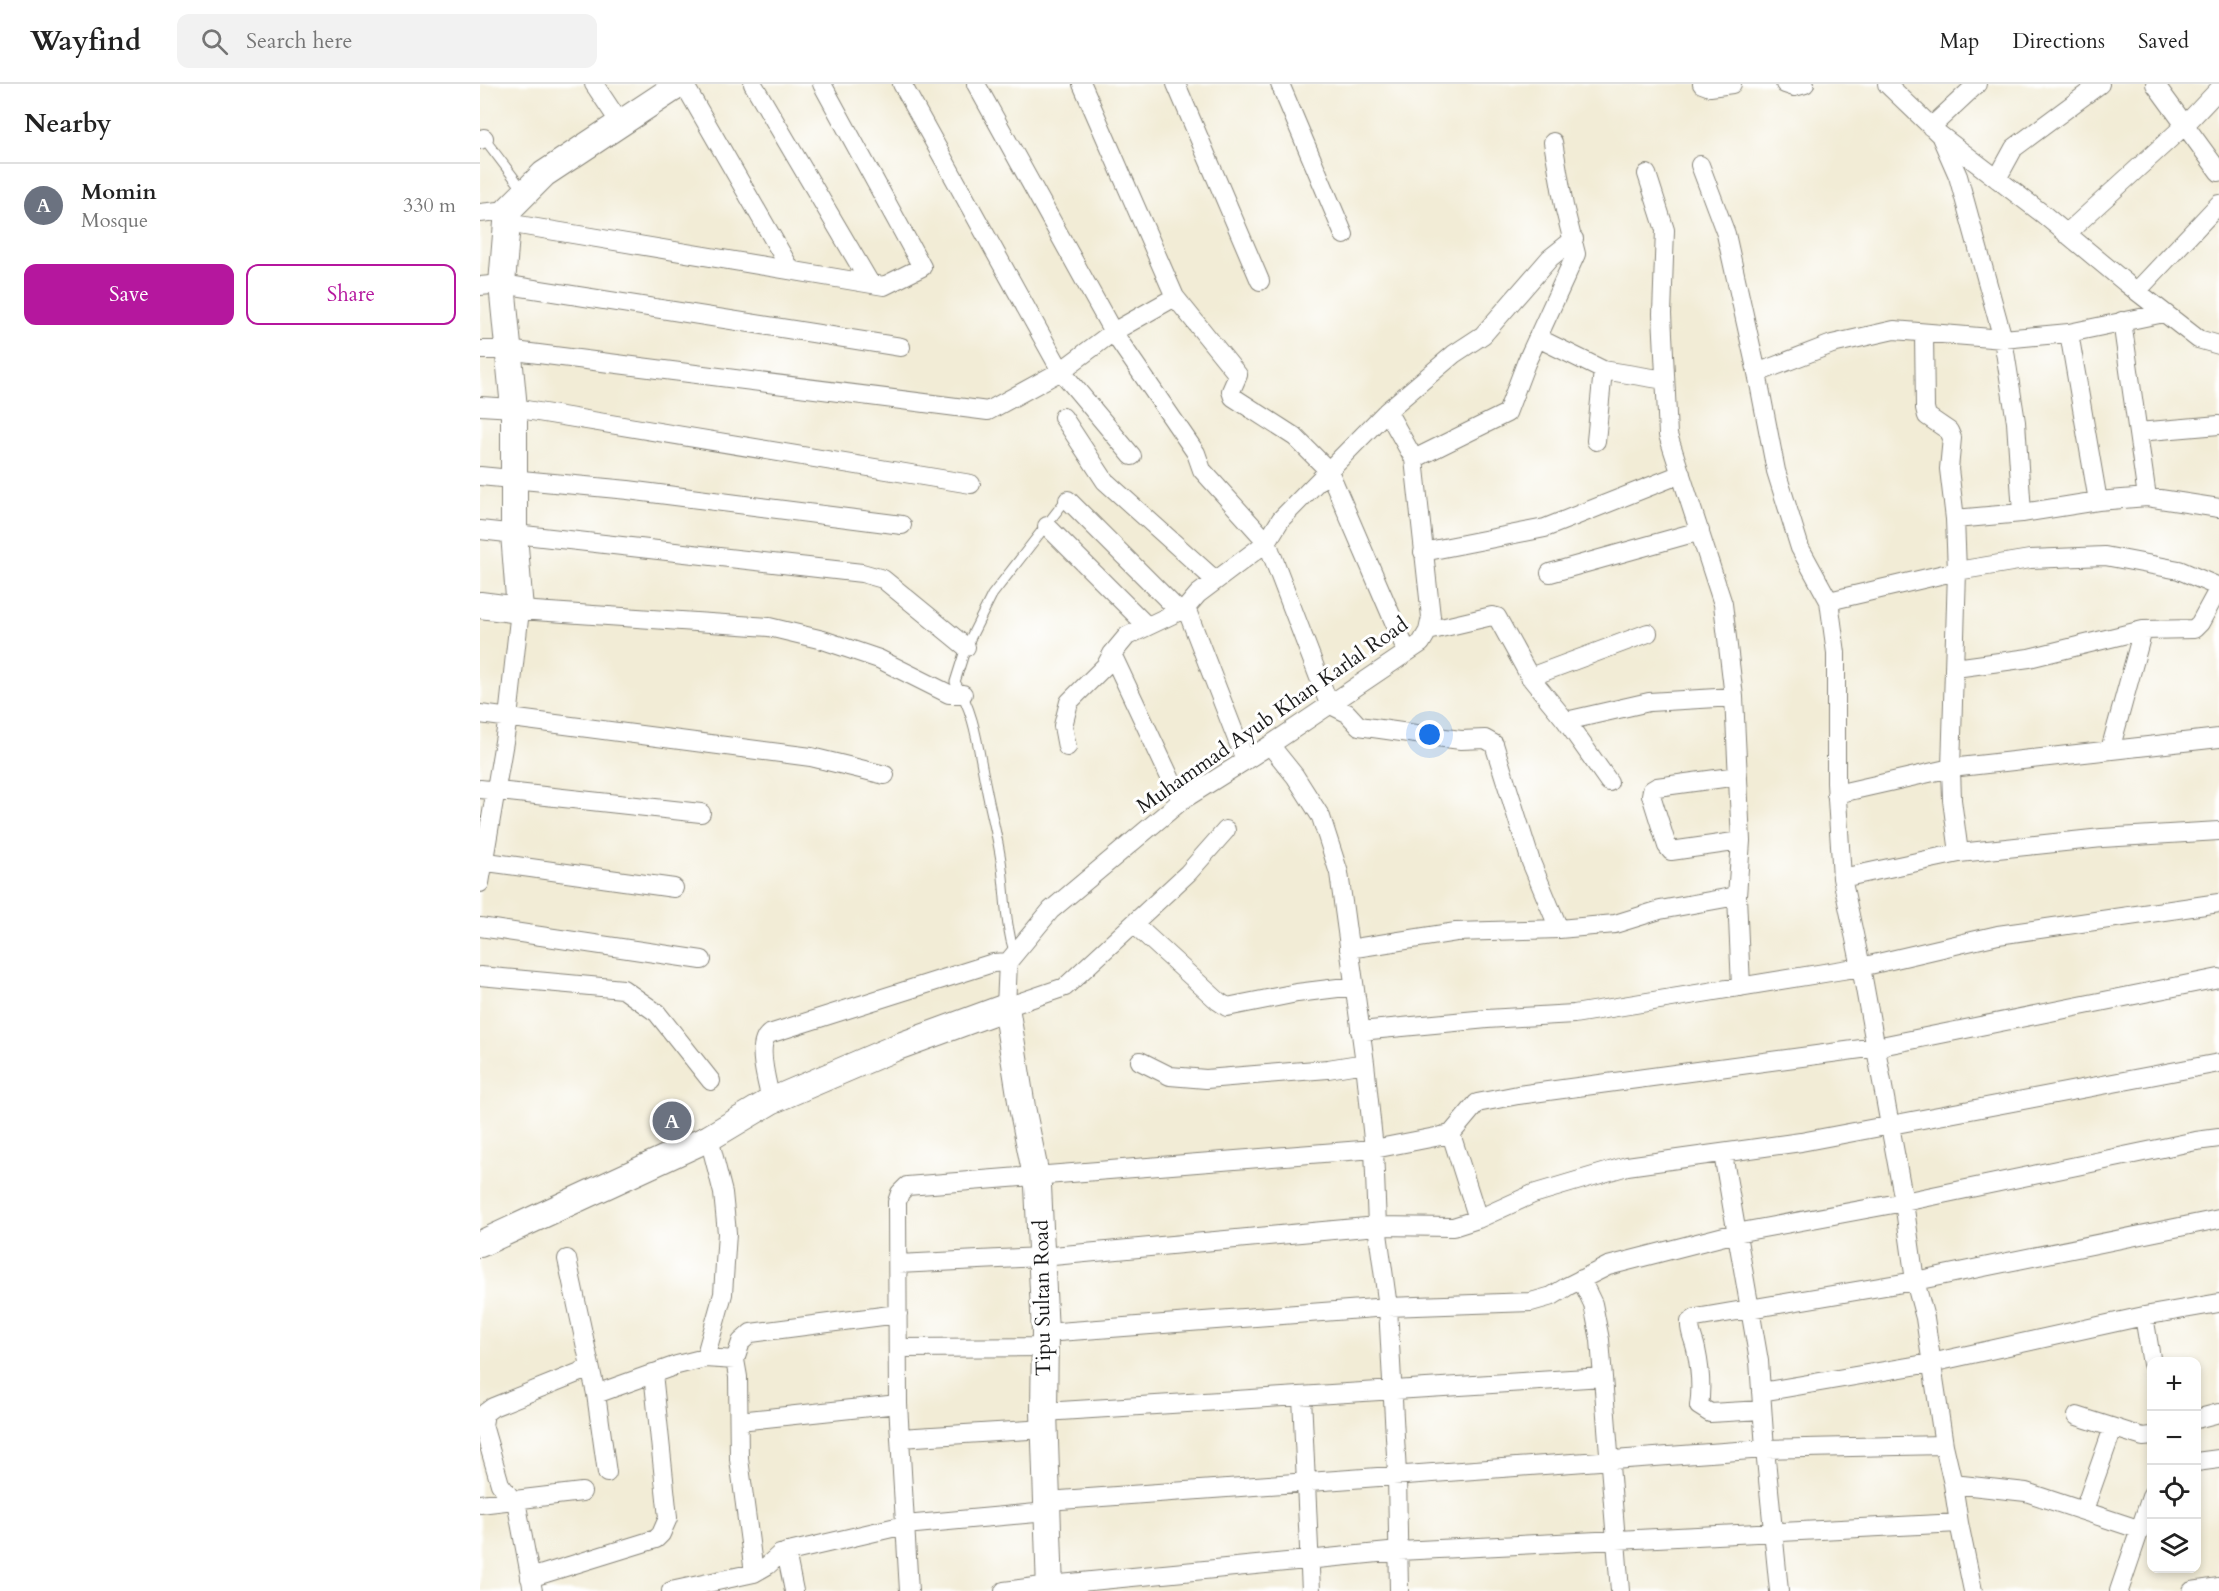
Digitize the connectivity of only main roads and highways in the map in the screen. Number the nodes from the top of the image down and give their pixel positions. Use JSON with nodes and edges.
{"nodes":[{"id":1,"x":682,"y":84,"type":"edge"},
{"id":2,"x":491,"y":285,"type":"edge"},
{"id":3,"x":480,"y":605,"type":"edge"},
{"id":4,"x":480,"y":1244,"type":"edge"},
{"id":5,"x":1050,"y":1588,"type":"edge"}],
"edges":[{"from":1,"to":2,"type":"main road"},
{"from":2,"to":3,"type":"main road"},
{"from":4,"to":5,"type":"main road","name":"Tipu Sultan Road"}]}
